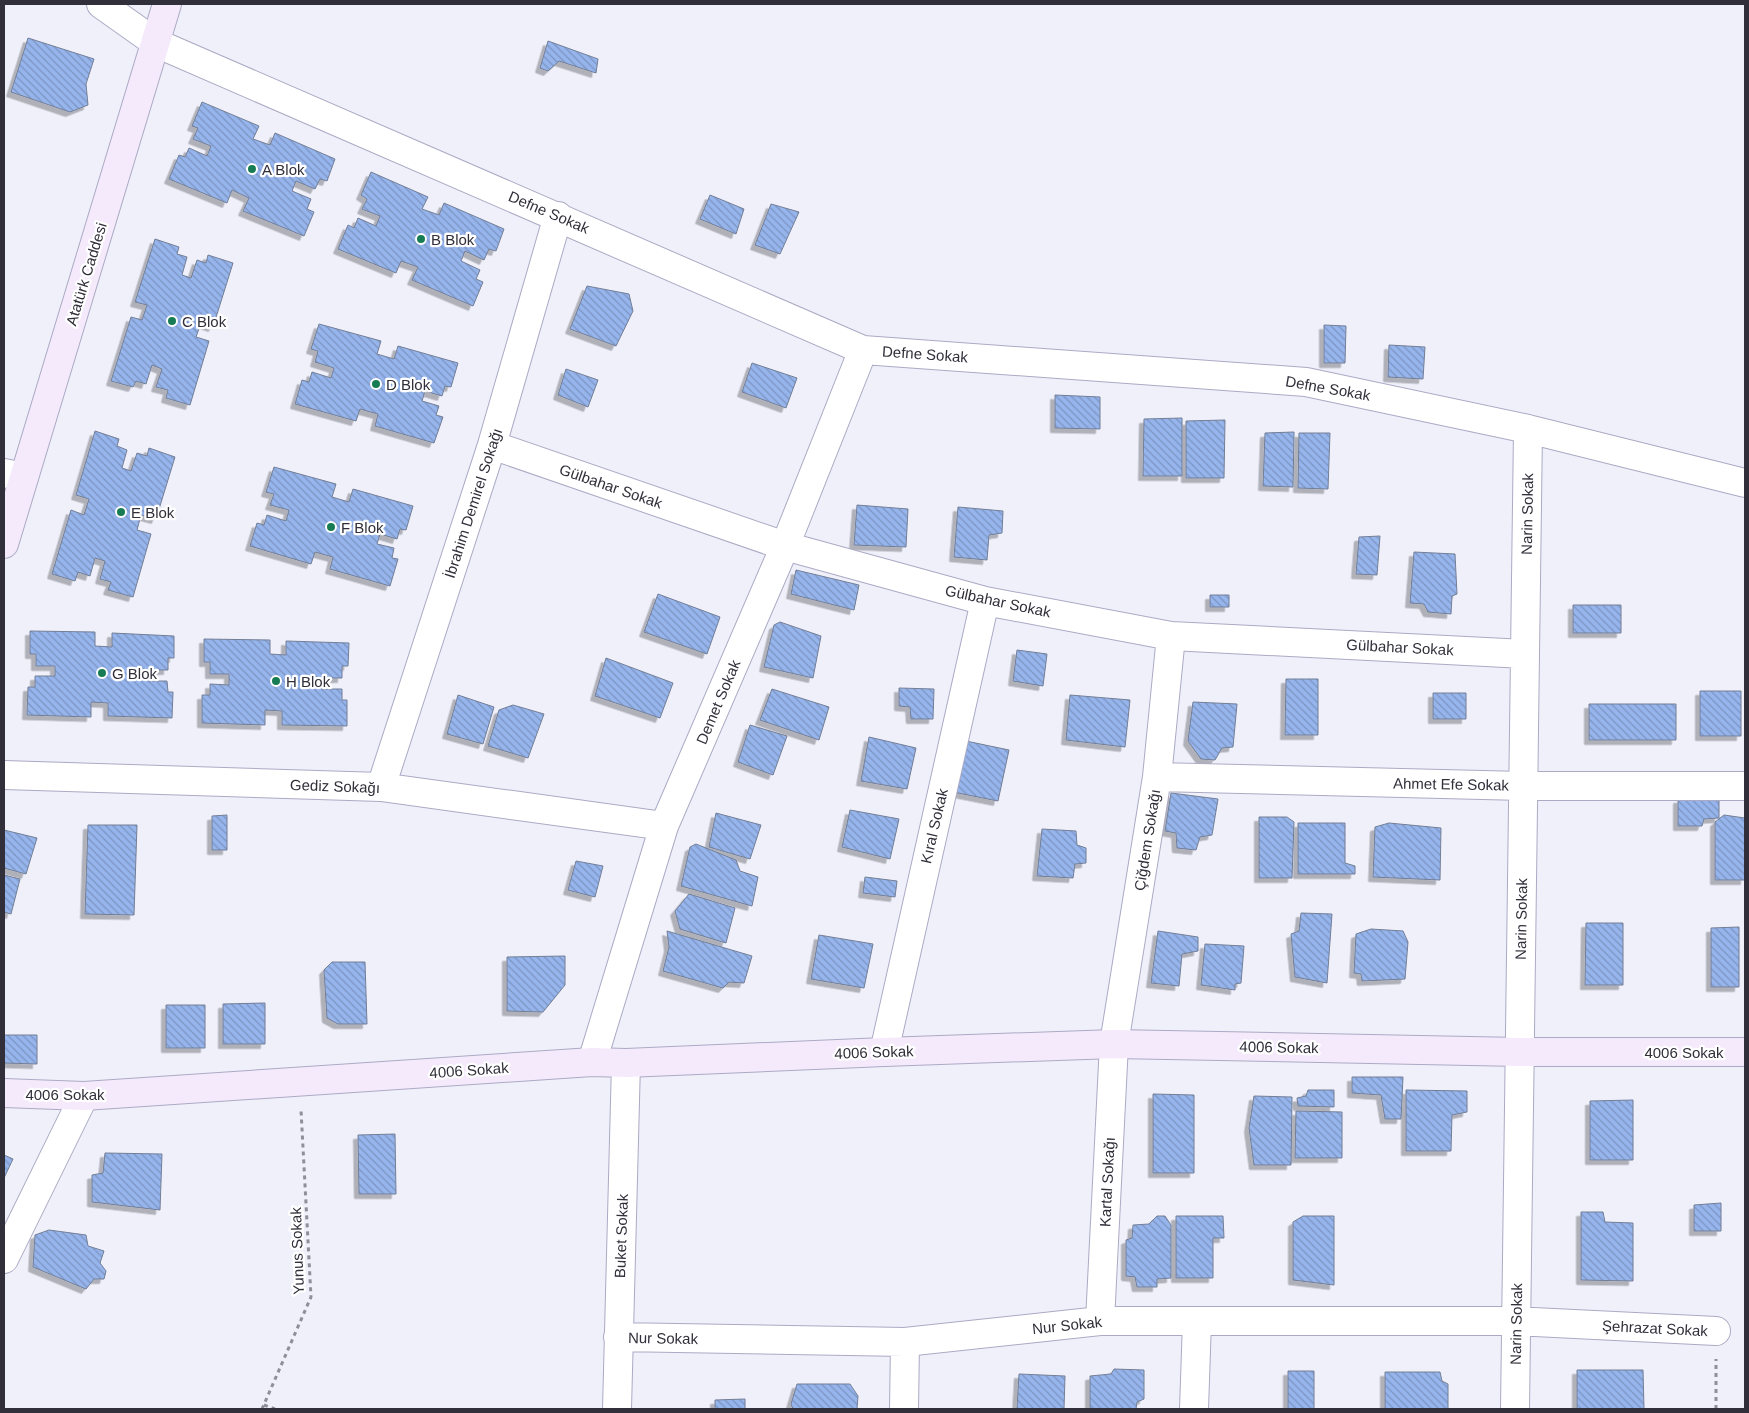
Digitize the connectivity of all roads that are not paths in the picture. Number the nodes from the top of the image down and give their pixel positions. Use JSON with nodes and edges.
{"nodes":[{"id":1,"x":101,"y":4,"type":"edge"},
{"id":2,"x":167,"y":4,"type":"edge"},
{"id":3,"x":156,"y":43,"type":"junction"},
{"id":4,"x":558,"y":216,"type":"junction"},
{"id":5,"x":863,"y":350,"type":"junction"},
{"id":6,"x":1528,"y":429,"type":"junction"},
{"id":7,"x":492,"y":445,"type":"junction"},
{"id":8,"x":14,"y":475,"type":"edge"},
{"id":9,"x":1745,"y":483,"type":"edge"},
{"id":10,"x":4,"y":544,"type":"edge"},
{"id":11,"x":784,"y":546,"type":"junction"},
{"id":12,"x":985,"y":601,"type":"junction"},
{"id":13,"x":1172,"y":636,"type":"junction"},
{"id":14,"x":1525,"y":654,"type":"junction"},
{"id":15,"x":4,"y":775,"type":"edge"},
{"id":16,"x":1157,"y":777,"type":"junction"},
{"id":17,"x":1523,"y":786,"type":"junction"},
{"id":18,"x":1745,"y":786,"type":"edge"},
{"id":19,"x":381,"y":787,"type":"junction"},
{"id":20,"x":664,"y":826,"type":"junction"},
{"id":21,"x":1114,"y":1044,"type":"junction"},
{"id":22,"x":884,"y":1052,"type":"junction"},
{"id":23,"x":1520,"y":1052,"type":"junction"},
{"id":24,"x":1745,"y":1052,"type":"edge"},
{"id":25,"x":592,"y":1062,"type":"junction"},
{"id":26,"x":626,"y":1063,"type":"junction"},
{"id":27,"x":4,"y":1094,"type":"edge"},
{"id":28,"x":84,"y":1096,"type":"junction"},
{"id":29,"x":4,"y":1259,"type":"edge"},
{"id":30,"x":1100,"y":1321,"type":"junction"},
{"id":31,"x":1197,"y":1321,"type":"junction"},
{"id":32,"x":1516,"y":1321,"type":"junction"},
{"id":33,"x":1716,"y":1331,"type":"road end"},
{"id":34,"x":618,"y":1337,"type":"junction"},
{"id":35,"x":904,"y":1342,"type":"junction"},
{"id":36,"x":617,"y":1409,"type":"edge"},
{"id":37,"x":904,"y":1409,"type":"edge"},
{"id":38,"x":1194,"y":1409,"type":"edge"},
{"id":39,"x":1515,"y":1409,"type":"edge"}],
"edges":[{"from":1,"to":3,"type":"street","name":"Defne Sokak"},
{"from":2,"to":3,"type":"street","name":"Atatürk Caddesi"},
{"from":3,"to":4,"type":"street","name":"Defne Sokak"},
{"from":3,"to":8,"type":"street","name":"Atatürk Caddesi"},
{"from":4,"to":5,"type":"street","name":"Defne Sokak"},
{"from":4,"to":7,"type":"street","name":"İbrahim Demirel Sokağı"},
{"from":5,"to":6,"type":"street","name":"Defne Sokak"},
{"from":5,"to":11,"type":"street","name":"Demet Sokak"},
{"from":6,"to":9,"type":"street","name":"Defne Sokak"},
{"from":6,"to":14,"type":"street","name":"Narin Sokak"},
{"from":7,"to":11,"type":"street","name":"Gülbahar Sokak"},
{"from":7,"to":19,"type":"street","name":"İbrahim Demirel Sokağı"},
{"from":8,"to":10,"type":"street","name":"Atatürk Caddesi"},
{"from":11,"to":12,"type":"street","name":"Gülbahar Sokak"},
{"from":11,"to":20,"type":"street","name":"Demet Sokak"},
{"from":12,"to":13,"type":"street","name":"Gülbahar Sokak"},
{"from":12,"to":22,"type":"street","name":"Kıral Sokak"},
{"from":13,"to":14,"type":"street","name":"Gülbahar Sokak"},
{"from":13,"to":16,"type":"street","name":"Çiğdem Sokağı"},
{"from":14,"to":17,"type":"street","name":"Narin Sokak"},
{"from":15,"to":19,"type":"street","name":"Gediz Sokağı"},
{"from":16,"to":17,"type":"street","name":"Ahmet Efe Sokak"},
{"from":16,"to":21,"type":"street","name":"Çiğdem Sokağı"},
{"from":17,"to":18,"type":"street","name":"Ahmet Efe Sokak"},
{"from":17,"to":23,"type":"street","name":"Narin Sokak"},
{"from":19,"to":20,"type":"street","name":"Gediz Sokağı"},
{"from":20,"to":25,"type":"street","name":"Demet Sokak"},
{"from":21,"to":22,"type":"street","name":"4006 Sokak"},
{"from":21,"to":23,"type":"street","name":"4006 Sokak"},
{"from":21,"to":30,"type":"street","name":"Kartal Sokağı"},
{"from":22,"to":26,"type":"street","name":"4006 Sokak"},
{"from":23,"to":24,"type":"street","name":"4006 Sokak"},
{"from":23,"to":32,"type":"street","name":"Narin Sokak"},
{"from":25,"to":26,"type":"street","name":"4006 Sokak"},
{"from":25,"to":28,"type":"street","name":"4006 Sokak"},
{"from":26,"to":34,"type":"street","name":"Buket Sokak"},
{"from":27,"to":28,"type":"street","name":"4006 Sokak"},
{"from":28,"to":29,"type":"street"},
{"from":30,"to":31,"type":"street","name":"Nur Sokak"},
{"from":30,"to":35,"type":"street","name":"Nur Sokak"},
{"from":31,"to":32,"type":"street","name":"Nur Sokak"},
{"from":31,"to":38,"type":"street"},
{"from":32,"to":33,"type":"street","name":"Şehrazat Sokak"},
{"from":32,"to":39,"type":"street","name":"Narin Sokak"},
{"from":34,"to":35,"type":"street","name":"Nur Sokak"},
{"from":34,"to":36,"type":"street","name":"Buket Sokak"},
{"from":35,"to":37,"type":"street"}]}
